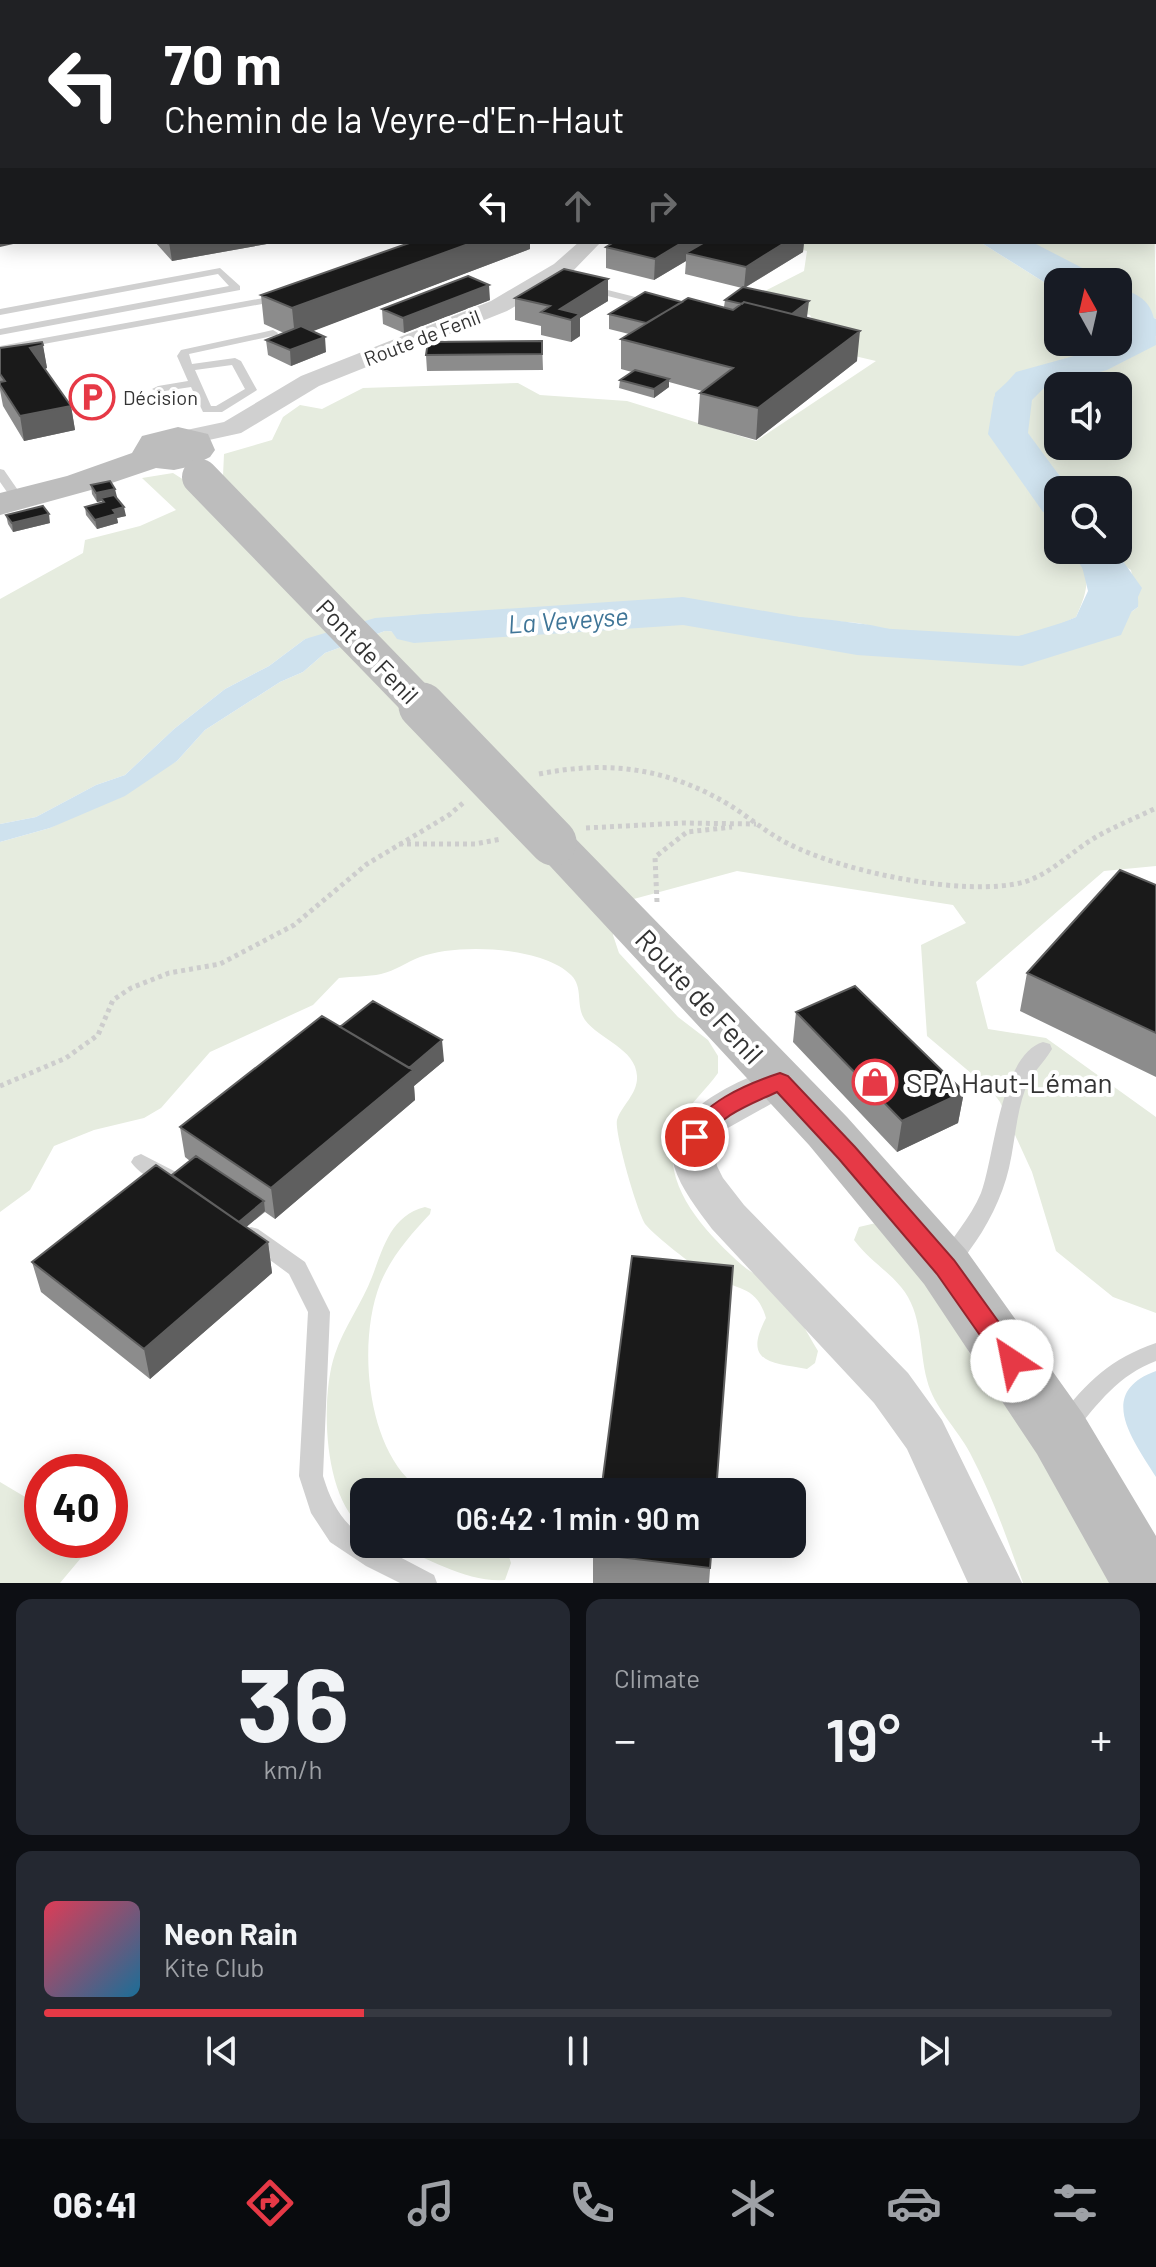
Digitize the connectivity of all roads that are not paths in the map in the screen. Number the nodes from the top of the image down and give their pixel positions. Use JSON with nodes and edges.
{"nodes":[{"id":1,"x":589,"y":244,"type":"edge"},
{"id":2,"x":579,"y":286,"type":"edge"},
{"id":3,"x":105,"y":293,"type":"junction"},
{"id":4,"x":269,"y":300,"type":"edge"},
{"id":5,"x":656,"y":306,"type":"edge"},
{"id":6,"x":121,"y":310,"type":"junction"},
{"id":7,"x":0,"y":312,"type":"edge"},
{"id":8,"x":135,"y":326,"type":"junction"},
{"id":9,"x":0,"y":332,"type":"edge"},
{"id":10,"x":273,"y":333,"type":"edge"},
{"id":11,"x":0,"y":349,"type":"edge"},
{"id":12,"x":188,"y":368,"type":"junction"},
{"id":13,"x":195,"y":383,"type":"junction"},
{"id":14,"x":158,"y":389,"type":"dead end"},
{"id":15,"x":184,"y":456,"type":"junction"},
{"id":16,"x":6,"y":492,"type":"edge"},
{"id":17,"x":553,"y":842,"type":"joint"},
{"id":18,"x":1043,"y":1049,"type":"dead end"},
{"id":19,"x":780,"y":1081,"type":"junction"},
{"id":20,"x":141,"y":1162,"type":"dead end"},
{"id":21,"x":177,"y":1183,"type":"edge"},
{"id":22,"x":244,"y":1230,"type":"edge"},
{"id":23,"x":945,"y":1267,"type":"junction"},
{"id":24,"x":1156,"y":1352,"type":"edge"},
{"id":25,"x":1060,"y":1434,"type":"junction"},
{"id":26,"x":425,"y":1583,"type":"edge"},
{"id":27,"x":995,"y":1583,"type":"edge"},
{"id":28,"x":1146,"y":1583,"type":"edge"}],
"edges":[{"from":1,"to":15,"type":"street","name":"Route de Fenil"},
{"from":2,"to":5,"type":"lane"},
{"from":3,"to":6,"type":"lane"},
{"from":3,"to":6,"type":"lane"},
{"from":3,"to":7,"type":"lane"},
{"from":4,"to":8,"type":"lane"},
{"from":6,"to":8,"type":"lane"},
{"from":6,"to":9,"type":"lane"},
{"from":8,"to":11,"type":"lane"},
{"from":10,"to":12,"type":"lane"},
{"from":12,"to":13,"type":"lane"},
{"from":12,"to":13,"type":"lane"},
{"from":13,"to":14,"type":"lane"},
{"from":15,"to":16,"type":"street","name":"Route de Fenil"},
{"from":15,"to":17,"type":"street","name":"Pont de Fenil","bridge":true},
{"from":17,"to":19,"type":"street","name":"Route de Fenil"},
{"from":18,"to":23,"type":"lane"},
{"from":19,"to":23,"type":"street","name":"Route de Fenil"},
{"from":19,"to":27,"type":"street"},
{"from":20,"to":21,"type":"lane"},
{"from":22,"to":26,"type":"lane"},
{"from":23,"to":25,"type":"street","name":"Route de Fenil"},
{"from":24,"to":25,"type":"lane"},
{"from":25,"to":28,"type":"street","name":"Route de Fenil"}]}
